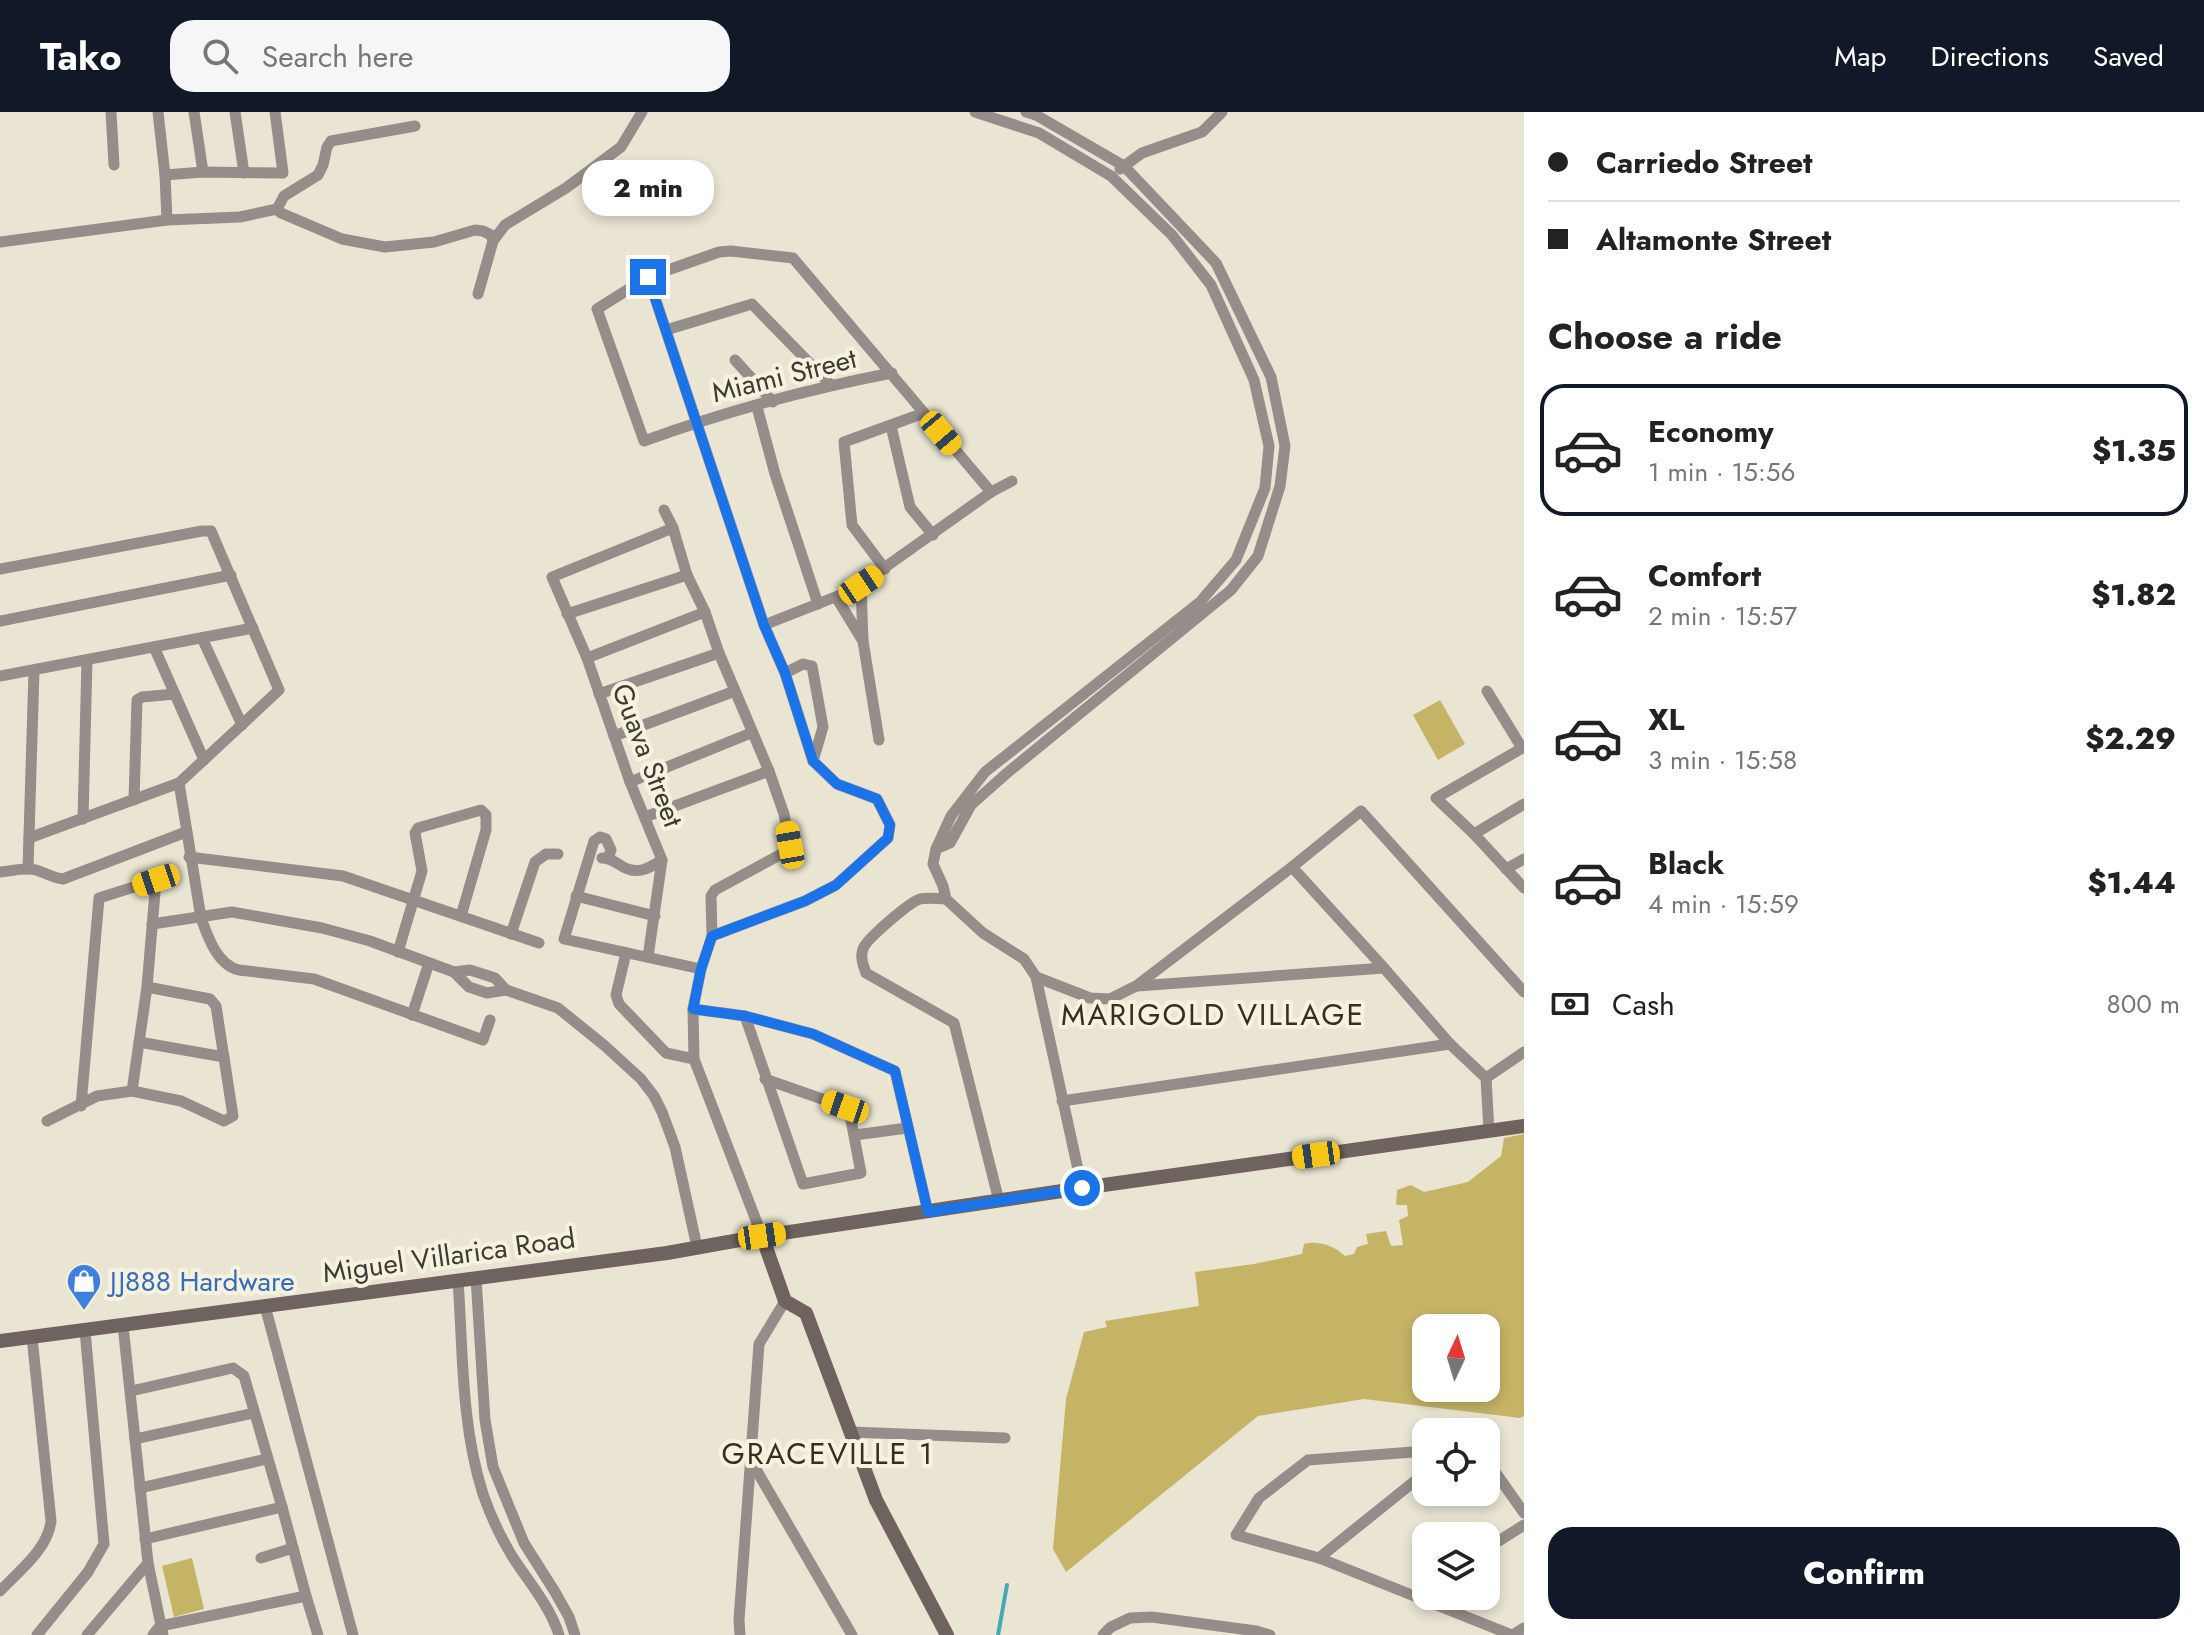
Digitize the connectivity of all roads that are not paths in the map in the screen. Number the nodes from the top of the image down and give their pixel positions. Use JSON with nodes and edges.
{"nodes":[{"id":1,"x":111,"y":112,"type":"edge"},
{"id":2,"x":158,"y":112,"type":"edge"},
{"id":3,"x":194,"y":112,"type":"edge"},
{"id":4,"x":235,"y":112,"type":"edge"},
{"id":5,"x":275,"y":112,"type":"edge"},
{"id":6,"x":642,"y":112,"type":"edge"},
{"id":7,"x":975,"y":112,"type":"edge"},
{"id":8,"x":1026,"y":112,"type":"edge"},
{"id":9,"x":1222,"y":112,"type":"edge"},
{"id":10,"x":415,"y":126,"type":"dead end"},
{"id":11,"x":114,"y":165,"type":"dead end"},
{"id":12,"x":1124,"y":166,"type":"junction"},
{"id":13,"x":203,"y":172,"type":"junction"},
{"id":14,"x":244,"y":173,"type":"junction"},
{"id":15,"x":165,"y":175,"type":"junction"},
{"id":16,"x":1111,"y":176,"type":"junction"},
{"id":17,"x":277,"y":209,"type":"junction"},
{"id":18,"x":167,"y":220,"type":"junction"},
{"id":19,"x":493,"y":241,"type":"junction"},
{"id":20,"x":0,"y":242,"type":"edge"},
{"id":21,"x":648,"y":277,"type":"junction"},
{"id":22,"x":478,"y":294,"type":"dead end"},
{"id":23,"x":666,"y":330,"type":"junction"},
{"id":24,"x":735,"y":360,"type":"dead end"},
{"id":25,"x":892,"y":373,"type":"junction"},
{"id":26,"x":831,"y":385,"type":"junction"},
{"id":27,"x":773,"y":402,"type":"junction"},
{"id":28,"x":757,"y":407,"type":"junction"},
{"id":29,"x":924,"y":413,"type":"junction"},
{"id":30,"x":695,"y":423,"type":"junction"},
{"id":31,"x":891,"y":426,"type":"junction"},
{"id":32,"x":1269,"y":446,"type":"junction"},
{"id":33,"x":1285,"y":446,"type":"junction"},
{"id":34,"x":1012,"y":481,"type":"dead end"},
{"id":35,"x":991,"y":492,"type":"junction"},
{"id":36,"x":664,"y":510,"type":"dead end"},
{"id":37,"x":673,"y":528,"type":"junction"},
{"id":38,"x":933,"y":535,"type":"junction"},
{"id":39,"x":0,"y":569,"type":"edge"},
{"id":40,"x":885,"y":569,"type":"junction"},
{"id":41,"x":231,"y":575,"type":"junction"},
{"id":42,"x":687,"y":575,"type":"junction"},
{"id":43,"x":861,"y":585,"type":"junction"},
{"id":44,"x":836,"y":597,"type":"junction"},
{"id":45,"x":818,"y":604,"type":"junction"},
{"id":46,"x":705,"y":612,"type":"junction"},
{"id":47,"x":567,"y":614,"type":"junction"},
{"id":48,"x":0,"y":621,"type":"edge"},
{"id":49,"x":764,"y":625,"type":"junction"},
{"id":50,"x":253,"y":628,"type":"junction"},
{"id":51,"x":202,"y":638,"type":"junction"},
{"id":52,"x":863,"y":641,"type":"junction"},
{"id":53,"x":154,"y":647,"type":"junction"},
{"id":54,"x":719,"y":653,"type":"junction"},
{"id":55,"x":587,"y":658,"type":"junction"},
{"id":56,"x":87,"y":660,"type":"junction"},
{"id":57,"x":34,"y":671,"type":"junction"},
{"id":58,"x":785,"y":673,"type":"junction"},
{"id":59,"x":0,"y":676,"type":"edge"},
{"id":60,"x":735,"y":691,"type":"junction"},
{"id":61,"x":1487,"y":691,"type":"dead end"},
{"id":62,"x":175,"y":694,"type":"junction"},
{"id":63,"x":599,"y":694,"type":"junction"},
{"id":64,"x":242,"y":725,"type":"junction"},
{"id":65,"x":751,"y":733,"type":"junction"},
{"id":66,"x":614,"y":736,"type":"junction"},
{"id":67,"x":879,"y":740,"type":"dead end"},
{"id":68,"x":1523,"y":748,"type":"edge"},
{"id":69,"x":204,"y":760,"type":"junction"},
{"id":70,"x":813,"y":761,"type":"junction"},
{"id":71,"x":769,"y":771,"type":"junction"},
{"id":72,"x":630,"y":782,"type":"junction"},
{"id":73,"x":179,"y":783,"type":"junction"},
{"id":74,"x":134,"y":800,"type":"junction"},
{"id":75,"x":1524,"y":804,"type":"edge"},
{"id":76,"x":645,"y":817,"type":"junction"},
{"id":77,"x":83,"y":819,"type":"junction"},
{"id":78,"x":186,"y":832,"type":"junction"},
{"id":79,"x":1474,"y":834,"type":"junction"},
{"id":80,"x":29,"y":838,"type":"junction"},
{"id":81,"x":936,"y":849,"type":"junction"},
{"id":82,"x":558,"y":854,"type":"dead end"},
{"id":83,"x":189,"y":857,"type":"junction"},
{"id":84,"x":589,"y":858,"type":"junction"},
{"id":85,"x":608,"y":858,"type":"junction"},
{"id":86,"x":1524,"y":859,"type":"edge"},
{"id":87,"x":662,"y":860,"type":"junction"},
{"id":88,"x":1292,"y":867,"type":"junction"},
{"id":89,"x":28,"y":869,"type":"junction"},
{"id":90,"x":1506,"y":869,"type":"junction"},
{"id":91,"x":0,"y":872,"type":"edge"},
{"id":92,"x":1524,"y":888,"type":"edge"},
{"id":93,"x":576,"y":896,"type":"junction"},
{"id":94,"x":415,"y":899,"type":"junction"},
{"id":95,"x":946,"y":899,"type":"junction"},
{"id":96,"x":461,"y":916,"type":"junction"},
{"id":97,"x":655,"y":916,"type":"junction"},
{"id":98,"x":201,"y":918,"type":"junction"},
{"id":99,"x":152,"y":924,"type":"junction"},
{"id":100,"x":511,"y":934,"type":"junction"},
{"id":101,"x":712,"y":936,"type":"junction"},
{"id":102,"x":539,"y":943,"type":"dead end"},
{"id":103,"x":398,"y":952,"type":"junction"},
{"id":104,"x":626,"y":953,"type":"junction"},
{"id":105,"x":648,"y":957,"type":"junction"},
{"id":106,"x":429,"y":963,"type":"junction"},
{"id":107,"x":1384,"y":968,"type":"junction"},
{"id":108,"x":701,"y":969,"type":"junction"},
{"id":109,"x":1036,"y":977,"type":"junction"},
{"id":110,"x":1136,"y":986,"type":"junction"},
{"id":111,"x":147,"y":987,"type":"junction"},
{"id":112,"x":1524,"y":992,"type":"edge"},
{"id":113,"x":693,"y":1009,"type":"junction"},
{"id":114,"x":412,"y":1015,"type":"junction"},
{"id":115,"x":745,"y":1016,"type":"junction"},
{"id":116,"x":490,"y":1020,"type":"dead end"},
{"id":117,"x":139,"y":1042,"type":"junction"},
{"id":118,"x":1450,"y":1044,"type":"junction"},
{"id":119,"x":1524,"y":1052,"type":"edge"},
{"id":120,"x":224,"y":1057,"type":"junction"},
{"id":121,"x":694,"y":1059,"type":"junction"},
{"id":122,"x":1486,"y":1078,"type":"junction"},
{"id":123,"x":765,"y":1079,"type":"junction"},
{"id":124,"x":132,"y":1091,"type":"junction"},
{"id":125,"x":1062,"y":1101,"type":"junction"},
{"id":126,"x":81,"y":1106,"type":"junction"},
{"id":127,"x":47,"y":1121,"type":"dead end"},
{"id":128,"x":1524,"y":1126,"type":"edge"},
{"id":129,"x":907,"y":1128,"type":"junction"},
{"id":130,"x":1489,"y":1131,"type":"junction"},
{"id":131,"x":855,"y":1135,"type":"junction"},
{"id":132,"x":1082,"y":1188,"type":"junction"},
{"id":133,"x":999,"y":1201,"type":"junction"},
{"id":134,"x":928,"y":1212,"type":"junction"},
{"id":135,"x":762,"y":1236,"type":"junction"},
{"id":136,"x":697,"y":1247,"type":"junction"},
{"id":137,"x":476,"y":1278,"type":"junction"},
{"id":138,"x":458,"y":1280,"type":"junction"},
{"id":139,"x":785,"y":1301,"type":"junction"},
{"id":140,"x":265,"y":1306,"type":"junction"},
{"id":141,"x":123,"y":1325,"type":"junction"},
{"id":142,"x":85,"y":1330,"type":"junction"},
{"id":143,"x":32,"y":1337,"type":"junction"},
{"id":144,"x":0,"y":1341,"type":"edge"},
{"id":145,"x":131,"y":1391,"type":"junction"},
{"id":146,"x":254,"y":1413,"type":"junction"},
{"id":147,"x":851,"y":1432,"type":"junction"},
{"id":148,"x":1005,"y":1438,"type":"dead end"},
{"id":149,"x":135,"y":1439,"type":"junction"},
{"id":150,"x":1412,"y":1452,"type":"edge"},
{"id":151,"x":267,"y":1459,"type":"junction"},
{"id":152,"x":750,"y":1459,"type":"junction"},
{"id":153,"x":1500,"y":1479,"type":"edge"},
{"id":154,"x":1412,"y":1483,"type":"edge"},
{"id":155,"x":140,"y":1488,"type":"junction"},
{"id":156,"x":282,"y":1507,"type":"junction"},
{"id":157,"x":1524,"y":1513,"type":"edge"},
{"id":158,"x":1524,"y":1525,"type":"edge"},
{"id":159,"x":145,"y":1539,"type":"junction"},
{"id":160,"x":1500,"y":1540,"type":"edge"},
{"id":161,"x":293,"y":1548,"type":"junction"},
{"id":162,"x":261,"y":1558,"type":"dead end"},
{"id":163,"x":1319,"y":1558,"type":"junction"},
{"id":164,"x":148,"y":1563,"type":"junction"},
{"id":165,"x":0,"y":1591,"type":"edge"},
{"id":166,"x":1412,"y":1594,"type":"edge"},
{"id":167,"x":306,"y":1596,"type":"junction"},
{"id":168,"x":1451,"y":1610,"type":"edge"},
{"id":169,"x":1524,"y":1628,"type":"edge"},
{"id":170,"x":159,"y":1632,"type":"edge"},
{"id":171,"x":37,"y":1635,"type":"edge"},
{"id":172,"x":87,"y":1635,"type":"edge"},
{"id":173,"x":318,"y":1635,"type":"edge"},
{"id":174,"x":353,"y":1635,"type":"edge"},
{"id":175,"x":559,"y":1635,"type":"edge"},
{"id":176,"x":575,"y":1635,"type":"edge"},
{"id":177,"x":740,"y":1635,"type":"edge"},
{"id":178,"x":852,"y":1635,"type":"edge"},
{"id":179,"x":947,"y":1635,"type":"edge"},
{"id":180,"x":1103,"y":1635,"type":"edge"},
{"id":181,"x":1270,"y":1635,"type":"edge"},
{"id":182,"x":1512,"y":1635,"type":"edge"}],
"edges":[{"from":1,"to":11,"type":"street"},
{"from":2,"to":15,"type":"street"},
{"from":3,"to":13,"type":"street"},
{"from":4,"to":14,"type":"street"},
{"from":5,"to":14,"type":"street"},
{"from":6,"to":19,"type":"street"},
{"from":7,"to":16,"type":"street"},
{"from":8,"to":12,"type":"street"},
{"from":9,"to":12,"type":"street"},
{"from":10,"to":17,"type":"street"},
{"from":12,"to":16,"type":"street"},
{"from":12,"to":33,"type":"street"},
{"from":13,"to":14,"type":"street"},
{"from":13,"to":15,"type":"street"},
{"from":15,"to":18,"type":"street"},
{"from":16,"to":32,"type":"street"},
{"from":17,"to":18,"type":"street"},
{"from":17,"to":19,"type":"street"},
{"from":18,"to":20,"type":"street"},
{"from":19,"to":22,"type":"street"},
{"from":21,"to":23,"type":"street"},
{"from":21,"to":25,"type":"street"},
{"from":21,"to":30,"type":"street","name":"Miami Street"},
{"from":23,"to":26,"type":"street"},
{"from":23,"to":30,"type":"street"},
{"from":24,"to":27,"type":"street"},
{"from":25,"to":26,"type":"street","name":"Miami Street"},
{"from":25,"to":29,"type":"street"},
{"from":26,"to":27,"type":"street","name":"Miami Street"},
{"from":27,"to":28,"type":"street","name":"Miami Street"},
{"from":28,"to":30,"type":"street","name":"Miami Street"},
{"from":28,"to":45,"type":"street"},
{"from":29,"to":31,"type":"street"},
{"from":29,"to":35,"type":"street"},
{"from":30,"to":49,"type":"street"},
{"from":31,"to":38,"type":"street"},
{"from":31,"to":40,"type":"street"},
{"from":32,"to":33,"type":"street"},
{"from":32,"to":81,"type":"street"},
{"from":33,"to":81,"type":"street"},
{"from":34,"to":35,"type":"street"},
{"from":35,"to":38,"type":"street"},
{"from":36,"to":37,"type":"street"},
{"from":37,"to":42,"type":"street"},
{"from":37,"to":47,"type":"street","name":"Guava Street"},
{"from":38,"to":40,"type":"street"},
{"from":39,"to":41,"type":"street"},
{"from":40,"to":43,"type":"street"},
{"from":41,"to":48,"type":"street"},
{"from":41,"to":50,"type":"street"},
{"from":42,"to":46,"type":"street"},
{"from":42,"to":47,"type":"street"},
{"from":43,"to":44,"type":"street"},
{"from":43,"to":52,"type":"street"},
{"from":44,"to":45,"type":"street"},
{"from":44,"to":52,"type":"street"},
{"from":45,"to":49,"type":"street"},
{"from":46,"to":54,"type":"street"},
{"from":46,"to":55,"type":"street"},
{"from":47,"to":55,"type":"street","name":"Guava Street"},
{"from":49,"to":58,"type":"street"},
{"from":50,"to":51,"type":"street"},
{"from":50,"to":64,"type":"street"},
{"from":51,"to":53,"type":"street"},
{"from":51,"to":64,"type":"street"},
{"from":52,"to":67,"type":"street"},
{"from":53,"to":56,"type":"street"},
{"from":53,"to":62,"type":"street"},
{"from":54,"to":60,"type":"street"},
{"from":54,"to":63,"type":"street"},
{"from":55,"to":63,"type":"street","name":"Guava Street"},
{"from":56,"to":57,"type":"street"},
{"from":56,"to":77,"type":"street"},
{"from":57,"to":59,"type":"street"},
{"from":57,"to":80,"type":"street"},
{"from":58,"to":70,"type":"street"},
{"from":58,"to":70,"type":"street"},
{"from":60,"to":65,"type":"street"},
{"from":60,"to":66,"type":"street"},
{"from":61,"to":68,"type":"street"},
{"from":62,"to":69,"type":"street"},
{"from":62,"to":74,"type":"street"},
{"from":63,"to":66,"type":"street","name":"Guava Street"},
{"from":64,"to":69,"type":"street"},
{"from":65,"to":71,"type":"street"},
{"from":65,"to":72,"type":"street"},
{"from":66,"to":72,"type":"street","name":"Guava Street"},
{"from":68,"to":79,"type":"street"},
{"from":69,"to":73,"type":"street"},
{"from":70,"to":101,"type":"street"},
{"from":71,"to":76,"type":"street"},
{"from":71,"to":101,"type":"street"},
{"from":72,"to":76,"type":"street","name":"Guava Street"},
{"from":73,"to":74,"type":"street"},
{"from":73,"to":78,"type":"street"},
{"from":74,"to":77,"type":"street"},
{"from":75,"to":79,"type":"street"},
{"from":76,"to":87,"type":"street","name":"Guava Street"},
{"from":77,"to":80,"type":"street"},
{"from":78,"to":83,"type":"street"},
{"from":78,"to":89,"type":"street"},
{"from":79,"to":90,"type":"street"},
{"from":80,"to":89,"type":"street"},
{"from":81,"to":95,"type":"street"},
{"from":82,"to":100,"type":"street"},
{"from":83,"to":94,"type":"street"},
{"from":83,"to":98,"type":"street"},
{"from":84,"to":85,"type":"street"},
{"from":84,"to":85,"type":"street"},
{"from":84,"to":93,"type":"street"},
{"from":85,"to":87,"type":"street"},
{"from":86,"to":90,"type":"street"},
{"from":87,"to":97,"type":"street","name":"Guava Street"},
{"from":88,"to":107,"type":"street"},
{"from":88,"to":110,"type":"street"},
{"from":88,"to":112,"type":"street"},
{"from":89,"to":91,"type":"street"},
{"from":90,"to":92,"type":"street"},
{"from":93,"to":97,"type":"street"},
{"from":93,"to":104,"type":"street"},
{"from":94,"to":96,"type":"street"},
{"from":94,"to":96,"type":"street"},
{"from":94,"to":103,"type":"street"},
{"from":95,"to":109,"type":"street"},
{"from":95,"to":133,"type":"street"},
{"from":96,"to":100,"type":"street"},
{"from":97,"to":105,"type":"street","name":"Guava Street"},
{"from":98,"to":99,"type":"street"},
{"from":98,"to":103,"type":"street"},
{"from":98,"to":114,"type":"street"},
{"from":99,"to":111,"type":"street"},
{"from":99,"to":126,"type":"street"},
{"from":100,"to":102,"type":"street"},
{"from":101,"to":108,"type":"street"},
{"from":103,"to":106,"type":"street"},
{"from":104,"to":105,"type":"street"},
{"from":104,"to":121,"type":"street"},
{"from":105,"to":108,"type":"street"},
{"from":106,"to":114,"type":"street"},
{"from":106,"to":136,"type":"street"},
{"from":107,"to":110,"type":"street"},
{"from":107,"to":118,"type":"street"},
{"from":108,"to":113,"type":"street"},
{"from":109,"to":110,"type":"street"},
{"from":109,"to":125,"type":"street"},
{"from":111,"to":117,"type":"street"},
{"from":111,"to":120,"type":"street"},
{"from":113,"to":115,"type":"street"},
{"from":113,"to":121,"type":"street"},
{"from":114,"to":116,"type":"street"},
{"from":115,"to":123,"type":"street"},
{"from":115,"to":129,"type":"street"},
{"from":117,"to":120,"type":"street"},
{"from":117,"to":124,"type":"street"},
{"from":118,"to":122,"type":"street"},
{"from":118,"to":125,"type":"street"},
{"from":119,"to":122,"type":"street"},
{"from":120,"to":124,"type":"street"},
{"from":121,"to":135,"type":"street"},
{"from":122,"to":130,"type":"street"},
{"from":123,"to":131,"type":"street"},
{"from":123,"to":131,"type":"street"},
{"from":124,"to":126,"type":"street"},
{"from":125,"to":132,"type":"street"},
{"from":126,"to":127,"type":"street"},
{"from":128,"to":130,"type":"main road","name":"Miguel Villarica Road"},
{"from":129,"to":131,"type":"street"},
{"from":129,"to":134,"type":"street"},
{"from":130,"to":132,"type":"main road","name":"Miguel Villarica Road"},
{"from":132,"to":133,"type":"main road","name":"Miguel Villarica Road"},
{"from":133,"to":134,"type":"main road","name":"Miguel Villarica Road"},
{"from":134,"to":135,"type":"main road","name":"Miguel Villarica Road"},
{"from":135,"to":136,"type":"main road","name":"Miguel Villarica Road"},
{"from":135,"to":139,"type":"main road"},
{"from":136,"to":137,"type":"main road","name":"Miguel Villarica Road"},
{"from":137,"to":138,"type":"main road","name":"Miguel Villarica Road"},
{"from":137,"to":176,"type":"street"},
{"from":138,"to":140,"type":"main road","name":"Miguel Villarica Road"},
{"from":138,"to":175,"type":"street"},
{"from":139,"to":147,"type":"main road"},
{"from":139,"to":152,"type":"street"},
{"from":140,"to":141,"type":"main road","name":"Miguel Villarica Road"},
{"from":140,"to":174,"type":"street"},
{"from":141,"to":142,"type":"main road","name":"Miguel Villarica Road"},
{"from":141,"to":145,"type":"street"},
{"from":142,"to":143,"type":"main road","name":"Miguel Villarica Road"},
{"from":142,"to":171,"type":"street"},
{"from":143,"to":144,"type":"main road","name":"Miguel Villarica Road"},
{"from":143,"to":165,"type":"street"},
{"from":145,"to":146,"type":"street"},
{"from":145,"to":149,"type":"street"},
{"from":146,"to":149,"type":"street"},
{"from":146,"to":151,"type":"street"},
{"from":147,"to":148,"type":"street"},
{"from":147,"to":179,"type":"main road"},
{"from":149,"to":155,"type":"street"},
{"from":150,"to":163,"type":"street"},
{"from":151,"to":155,"type":"street"},
{"from":151,"to":156,"type":"street"},
{"from":152,"to":177,"type":"street"},
{"from":152,"to":178,"type":"street"},
{"from":153,"to":157,"type":"street"},
{"from":154,"to":163,"type":"street"},
{"from":155,"to":159,"type":"street"},
{"from":156,"to":159,"type":"street"},
{"from":156,"to":161,"type":"street"},
{"from":158,"to":160,"type":"street"},
{"from":159,"to":164,"type":"street"},
{"from":161,"to":162,"type":"street"},
{"from":161,"to":167,"type":"street"},
{"from":163,"to":166,"type":"street"},
{"from":164,"to":170,"type":"street"},
{"from":164,"to":172,"type":"street"},
{"from":167,"to":170,"type":"street"},
{"from":167,"to":173,"type":"street"},
{"from":168,"to":182,"type":"street"},
{"from":169,"to":182,"type":"street"},
{"from":180,"to":181,"type":"street"}]}
